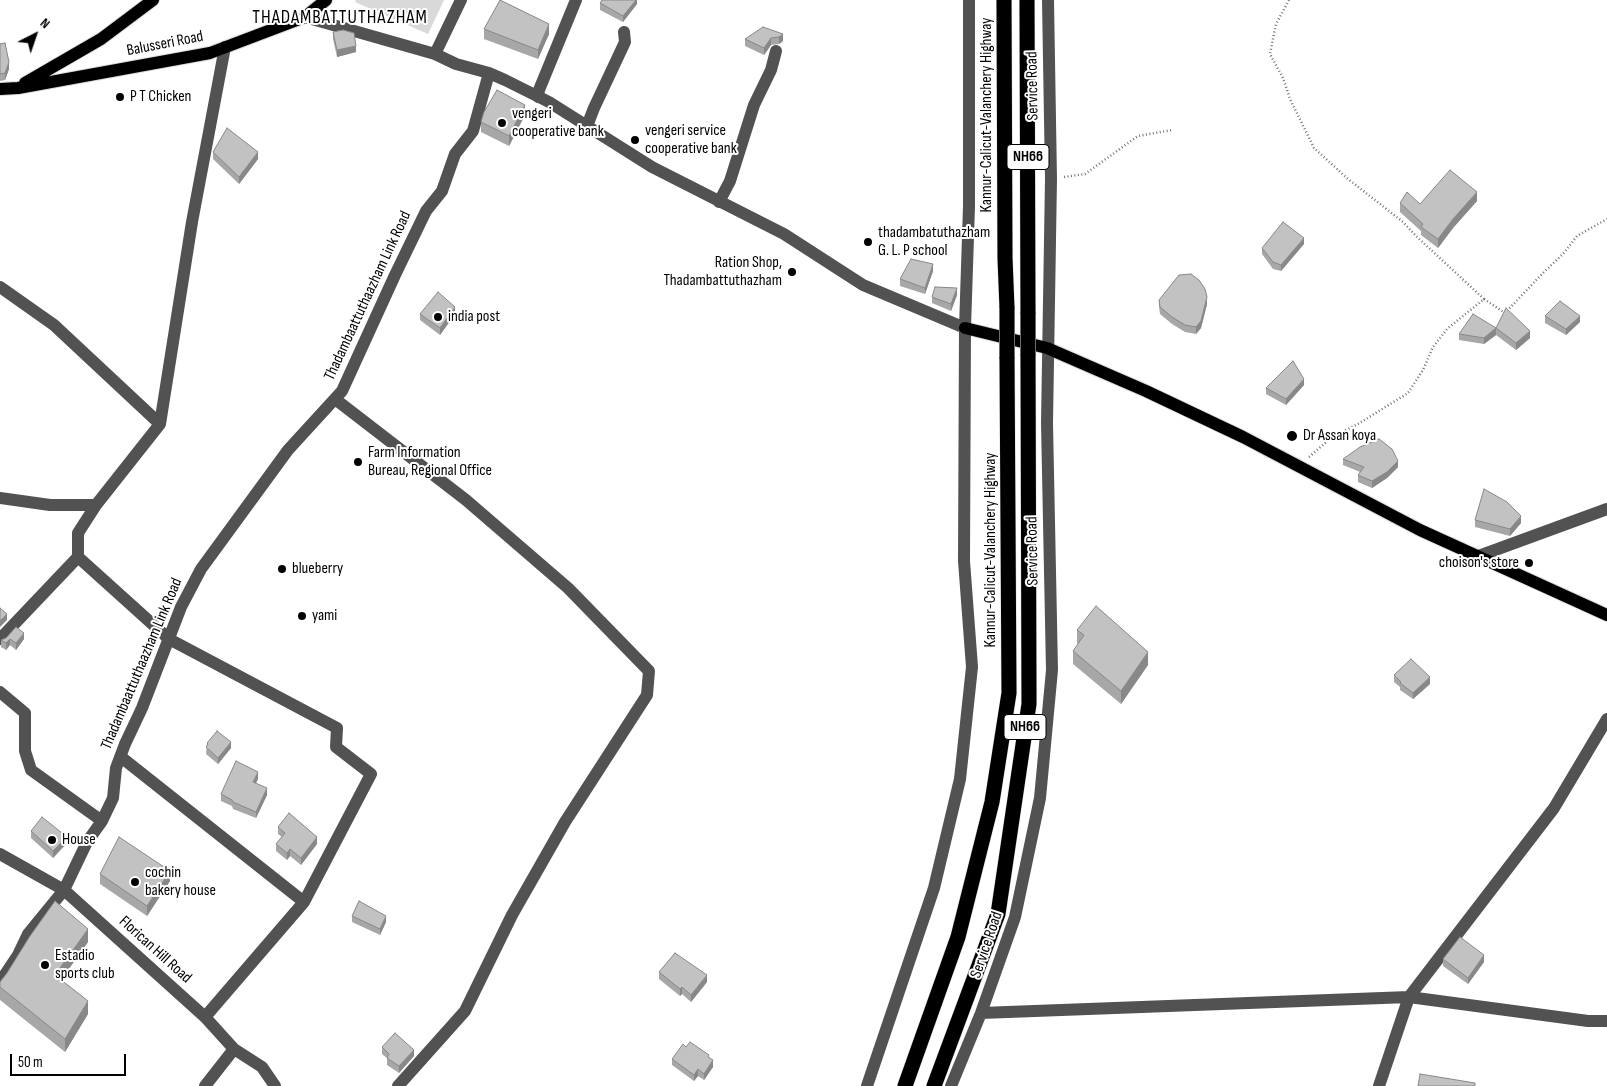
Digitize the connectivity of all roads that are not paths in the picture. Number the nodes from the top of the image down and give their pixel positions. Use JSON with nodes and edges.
{"nodes":[{"id":1,"x":153,"y":0,"type":"edge"},
{"id":2,"x":326,"y":0,"type":"edge"},
{"id":3,"x":461,"y":0,"type":"edge"},
{"id":4,"x":576,"y":0,"type":"edge"},
{"id":5,"x":969,"y":0,"type":"edge"},
{"id":6,"x":1004,"y":0,"type":"edge"},
{"id":7,"x":1027,"y":0,"type":"edge"},
{"id":8,"x":1048,"y":0,"type":"edge"},
{"id":9,"x":305,"y":17,"type":"junction"},
{"id":10,"x":624,"y":32,"type":"dead end"},
{"id":11,"x":225,"y":47,"type":"junction"},
{"id":12,"x":776,"y":51,"type":"dead end"},
{"id":13,"x":435,"y":54,"type":"junction"},
{"id":14,"x":489,"y":74,"type":"junction"},
{"id":15,"x":18,"y":88,"type":"junction"},
{"id":16,"x":0,"y":90,"type":"edge"},
{"id":17,"x":538,"y":97,"type":"junction"},
{"id":18,"x":588,"y":126,"type":"junction"},
{"id":19,"x":719,"y":202,"type":"junction"},
{"id":20,"x":0,"y":287,"type":"edge"},
{"id":21,"x":965,"y":328,"type":"junction"},
{"id":22,"x":1047,"y":348,"type":"junction"},
{"id":23,"x":335,"y":399,"type":"junction"},
{"id":24,"x":160,"y":424,"type":"junction"},
{"id":25,"x":0,"y":498,"type":"edge"},
{"id":26,"x":96,"y":505,"type":"junction"},
{"id":27,"x":1607,"y":509,"type":"edge"},
{"id":28,"x":78,"y":557,"type":"junction"},
{"id":29,"x":1476,"y":557,"type":"junction"},
{"id":30,"x":1607,"y":615,"type":"edge"},
{"id":31,"x":169,"y":638,"type":"junction"},
{"id":32,"x":0,"y":639,"type":"edge"},
{"id":33,"x":0,"y":692,"type":"edge"},
{"id":34,"x":1607,"y":719,"type":"edge"},
{"id":35,"x":120,"y":757,"type":"junction"},
{"id":36,"x":102,"y":821,"type":"junction"},
{"id":37,"x":0,"y":854,"type":"edge"},
{"id":38,"x":64,"y":890,"type":"junction"},
{"id":39,"x":304,"y":902,"type":"junction"},
{"id":40,"x":0,"y":982,"type":"edge"},
{"id":41,"x":1409,"y":997,"type":"junction"},
{"id":42,"x":981,"y":1013,"type":"junction"},
{"id":43,"x":205,"y":1017,"type":"junction"},
{"id":44,"x":1607,"y":1021,"type":"edge"},
{"id":45,"x":234,"y":1049,"type":"junction"},
{"id":46,"x":205,"y":1086,"type":"edge"},
{"id":47,"x":275,"y":1086,"type":"edge"},
{"id":48,"x":398,"y":1086,"type":"edge"},
{"id":49,"x":867,"y":1086,"type":"edge"},
{"id":50,"x":905,"y":1086,"type":"edge"},
{"id":51,"x":934,"y":1086,"type":"edge"},
{"id":52,"x":952,"y":1086,"type":"edge"},
{"id":53,"x":1379,"y":1086,"type":"edge"}],
"edges":[{"from":1,"to":15,"type":"main road"},
{"from":2,"to":9,"type":"main road","name":"Balusseri Road"},
{"from":3,"to":13,"type":"street"},
{"from":4,"to":17,"type":"street"},
{"from":5,"to":21,"type":"street"},
{"from":6,"to":50,"type":"highway","name":"Kannur-Calicut-Valanchery Highway","number":"NH66","bridge":true},
{"from":7,"to":51,"type":"highway","number":"NH66","bridge":true},
{"from":8,"to":22,"type":"street","name":"Service Road"},
{"from":9,"to":11,"type":"main road","name":"Balusseri Road"},
{"from":9,"to":13,"type":"street"},
{"from":10,"to":18,"type":"street"},
{"from":11,"to":15,"type":"main road","name":"Balusseri Road"},
{"from":11,"to":24,"type":"street"},
{"from":12,"to":19,"type":"street"},
{"from":13,"to":14,"type":"street"},
{"from":14,"to":17,"type":"street"},
{"from":14,"to":23,"type":"street","name":"Thadambaattuthaazham Link Road"},
{"from":15,"to":16,"type":"main road","name":"Balusseri Road"},
{"from":17,"to":18,"type":"street"},
{"from":18,"to":19,"type":"street"},
{"from":19,"to":21,"type":"street"},
{"from":20,"to":24,"type":"street"},
{"from":21,"to":22,"type":"main road"},
{"from":21,"to":49,"type":"street"},
{"from":22,"to":29,"type":"main road"},
{"from":22,"to":42,"type":"street","name":"Service Road"},
{"from":23,"to":31,"type":"street","name":"Thadambaattuthaazham Link Road"},
{"from":23,"to":48,"type":"street"},
{"from":24,"to":26,"type":"street"},
{"from":25,"to":26,"type":"street"},
{"from":26,"to":28,"type":"street"},
{"from":27,"to":29,"type":"street"},
{"from":28,"to":31,"type":"street"},
{"from":28,"to":32,"type":"street"},
{"from":29,"to":30,"type":"main road"},
{"from":31,"to":35,"type":"street","name":"Thadambaattuthaazham Link Road"},
{"from":31,"to":39,"type":"street"},
{"from":33,"to":36,"type":"street"},
{"from":34,"to":41,"type":"street"},
{"from":35,"to":36,"type":"street","name":"Thadambaattuthaazham Link Road"},
{"from":35,"to":39,"type":"street"},
{"from":36,"to":38,"type":"street","name":"Thadambaattuthaazham Link Road"},
{"from":37,"to":38,"type":"street","name":"Florican Hill Road"},
{"from":38,"to":40,"type":"street","name":"Thadambaattuthaazham Link Road"},
{"from":38,"to":43,"type":"street","name":"Florican Hill Road"},
{"from":39,"to":43,"type":"street"},
{"from":41,"to":42,"type":"street"},
{"from":41,"to":44,"type":"street"},
{"from":41,"to":53,"type":"street"},
{"from":42,"to":52,"type":"street","name":"Service Road"},
{"from":43,"to":45,"type":"street","name":"Florican Hill Road"},
{"from":45,"to":46,"type":"street"},
{"from":45,"to":47,"type":"street","name":"Florican Hill Road"}]}
